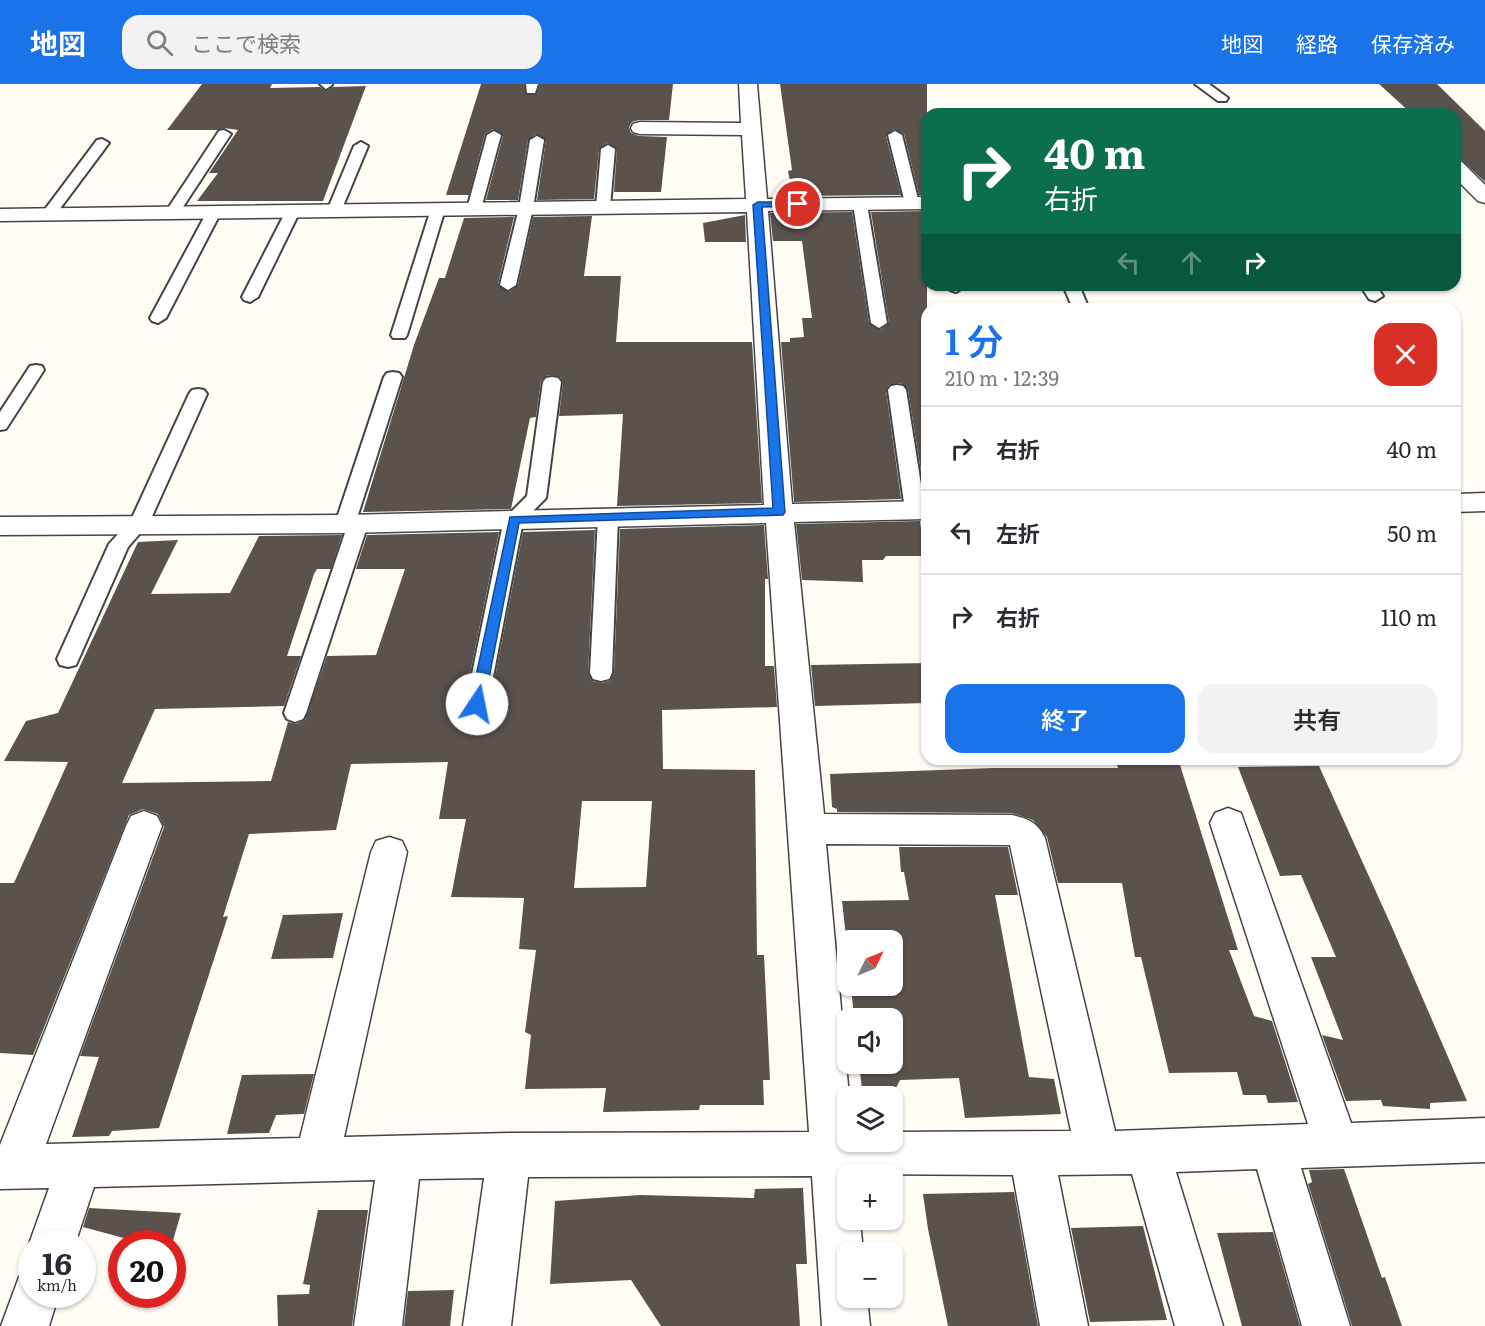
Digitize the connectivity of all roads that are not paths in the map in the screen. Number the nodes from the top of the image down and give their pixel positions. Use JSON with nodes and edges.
{"nodes":[{"id":1,"x":748,"y":84,"type":"edge"},
{"id":2,"x":1200,"y":84,"type":"edge"},
{"id":3,"x":1222,"y":98,"type":"dead end"},
{"id":4,"x":640,"y":128,"type":"dead end"},
{"id":5,"x":752,"y":129,"type":"junction"},
{"id":6,"x":224,"y":134,"type":"dead end"},
{"id":7,"x":494,"y":135,"type":"dead end"},
{"id":8,"x":895,"y":135,"type":"dead end"},
{"id":9,"x":537,"y":140,"type":"dead end"},
{"id":10,"x":102,"y":143,"type":"dead end"},
{"id":11,"x":361,"y":146,"type":"dead end"},
{"id":12,"x":608,"y":149,"type":"dead end"},
{"id":13,"x":1461,"y":172,"type":"edge"},
{"id":14,"x":1485,"y":197,"type":"edge"},
{"id":15,"x":1461,"y":198,"type":"edge"},
{"id":16,"x":920,"y":203,"type":"edge"},
{"id":17,"x":860,"y":204,"type":"junction"},
{"id":18,"x":758,"y":205,"type":"junction"},
{"id":19,"x":603,"y":207,"type":"junction"},
{"id":20,"x":474,"y":208,"type":"junction"},
{"id":21,"x":526,"y":208,"type":"junction"},
{"id":22,"x":438,"y":209,"type":"junction"},
{"id":23,"x":293,"y":211,"type":"junction"},
{"id":24,"x":334,"y":211,"type":"junction"},
{"id":25,"x":214,"y":212,"type":"junction"},
{"id":26,"x":172,"y":213,"type":"junction"},
{"id":27,"x":0,"y":215,"type":"edge"},
{"id":28,"x":48,"y":215,"type":"junction"},
{"id":29,"x":508,"y":285,"type":"dead end"},
{"id":30,"x":250,"y":297,"type":"dead end"},
{"id":31,"x":158,"y":318,"type":"dead end"},
{"id":32,"x":879,"y":323,"type":"dead end"},
{"id":33,"x":399,"y":335,"type":"dead end"},
{"id":34,"x":36,"y":370,"type":"dead end"},
{"id":35,"x":393,"y":377,"type":"dead end"},
{"id":36,"x":552,"y":382,"type":"dead end"},
{"id":37,"x":897,"y":390,"type":"dead end"},
{"id":38,"x":198,"y":394,"type":"dead end"},
{"id":39,"x":0,"y":425,"type":"edge"},
{"id":40,"x":1461,"y":502,"type":"edge"},
{"id":41,"x":1485,"y":502,"type":"edge"},
{"id":42,"x":921,"y":510,"type":"edge"},
{"id":43,"x":779,"y":512,"type":"junction"},
{"id":44,"x":608,"y":517,"type":"junction"},
{"id":45,"x":514,"y":519,"type":"junction"},
{"id":46,"x":140,"y":523,"type":"junction"},
{"id":47,"x":351,"y":524,"type":"junction"},
{"id":48,"x":0,"y":526,"type":"edge"},
{"id":49,"x":68,"y":659,"type":"dead end"},
{"id":50,"x":601,"y":673,"type":"dead end"},
{"id":51,"x":477,"y":704,"type":"dead end"},
{"id":52,"x":295,"y":713,"type":"dead end"},
{"id":53,"x":1228,"y":823,"type":"dead end"},
{"id":54,"x":144,"y":826,"type":"dead end"},
{"id":55,"x":807,"y":829,"type":"junction"},
{"id":56,"x":389,"y":852,"type":"dead end"},
{"id":57,"x":1485,"y":1140,"type":"edge"},
{"id":58,"x":1337,"y":1146,"type":"junction"},
{"id":59,"x":1273,"y":1148,"type":"junction"},
{"id":60,"x":1031,"y":1152,"type":"junction"},
{"id":61,"x":1148,"y":1152,"type":"junction"},
{"id":62,"x":833,"y":1153,"type":"junction"},
{"id":63,"x":1098,"y":1153,"type":"junction"},
{"id":64,"x":509,"y":1155,"type":"junction"},
{"id":65,"x":400,"y":1157,"type":"junction"},
{"id":66,"x":316,"y":1159,"type":"junction"},
{"id":67,"x":78,"y":1164,"type":"junction"},
{"id":68,"x":7,"y":1167,"type":"edge"},
{"id":69,"x":57,"y":1230,"type":"edge"},
{"id":70,"x":31,"y":1308,"type":"edge"},
{"id":71,"x":25,"y":1326,"type":"edge"},
{"id":72,"x":378,"y":1326,"type":"edge"},
{"id":73,"x":487,"y":1326,"type":"edge"},
{"id":74,"x":846,"y":1326,"type":"edge"},
{"id":75,"x":1064,"y":1326,"type":"edge"},
{"id":76,"x":1198,"y":1326,"type":"edge"},
{"id":77,"x":1326,"y":1326,"type":"edge"}],
"edges":[{"from":1,"to":5,"type":"street"},
{"from":2,"to":3,"type":"lane"},
{"from":4,"to":5,"type":"street"},
{"from":5,"to":18,"type":"street"},
{"from":6,"to":26,"type":"lane"},
{"from":7,"to":20,"type":"lane"},
{"from":8,"to":16,"type":"lane"},
{"from":9,"to":21,"type":"lane"},
{"from":10,"to":28,"type":"lane"},
{"from":11,"to":24,"type":"lane"},
{"from":12,"to":19,"type":"lane"},
{"from":13,"to":14,"type":"street"},
{"from":14,"to":15,"type":"street"},
{"from":16,"to":17,"type":"street"},
{"from":17,"to":18,"type":"street"},
{"from":17,"to":32,"type":"lane"},
{"from":18,"to":19,"type":"street"},
{"from":18,"to":43,"type":"street"},
{"from":19,"to":21,"type":"street"},
{"from":20,"to":21,"type":"street"},
{"from":20,"to":22,"type":"street"},
{"from":21,"to":29,"type":"lane"},
{"from":22,"to":24,"type":"street"},
{"from":22,"to":33,"type":"lane"},
{"from":23,"to":24,"type":"street"},
{"from":23,"to":25,"type":"street"},
{"from":23,"to":30,"type":"lane"},
{"from":25,"to":26,"type":"street"},
{"from":25,"to":31,"type":"lane"},
{"from":26,"to":28,"type":"street"},
{"from":27,"to":28,"type":"street"},
{"from":34,"to":39,"type":"lane"},
{"from":35,"to":47,"type":"lane"},
{"from":36,"to":45,"type":"lane"},
{"from":37,"to":42,"type":"lane"},
{"from":38,"to":46,"type":"lane"},
{"from":40,"to":41,"type":"street"},
{"from":42,"to":43,"type":"street"},
{"from":43,"to":44,"type":"street"},
{"from":43,"to":55,"type":"street"},
{"from":44,"to":45,"type":"street"},
{"from":44,"to":50,"type":"lane"},
{"from":45,"to":47,"type":"street"},
{"from":45,"to":51,"type":"lane"},
{"from":46,"to":47,"type":"street"},
{"from":46,"to":48,"type":"street"},
{"from":46,"to":49,"type":"lane"},
{"from":47,"to":52,"type":"lane"},
{"from":53,"to":58,"type":"street"},
{"from":54,"to":68,"type":"street"},
{"from":55,"to":62,"type":"street"},
{"from":55,"to":63,"type":"street"},
{"from":56,"to":66,"type":"street"},
{"from":57,"to":58,"type":"street"},
{"from":58,"to":59,"type":"street"},
{"from":59,"to":61,"type":"street"},
{"from":59,"to":77,"type":"street"},
{"from":60,"to":62,"type":"street"},
{"from":60,"to":63,"type":"street"},
{"from":60,"to":75,"type":"street"},
{"from":61,"to":63,"type":"street"},
{"from":61,"to":76,"type":"street"},
{"from":62,"to":64,"type":"street"},
{"from":62,"to":74,"type":"street"},
{"from":64,"to":65,"type":"street"},
{"from":64,"to":73,"type":"street"},
{"from":65,"to":66,"type":"street"},
{"from":65,"to":72,"type":"street"},
{"from":66,"to":67,"type":"street"},
{"from":67,"to":68,"type":"street"},
{"from":67,"to":69,"type":"street"},
{"from":70,"to":71,"type":"street"}]}
